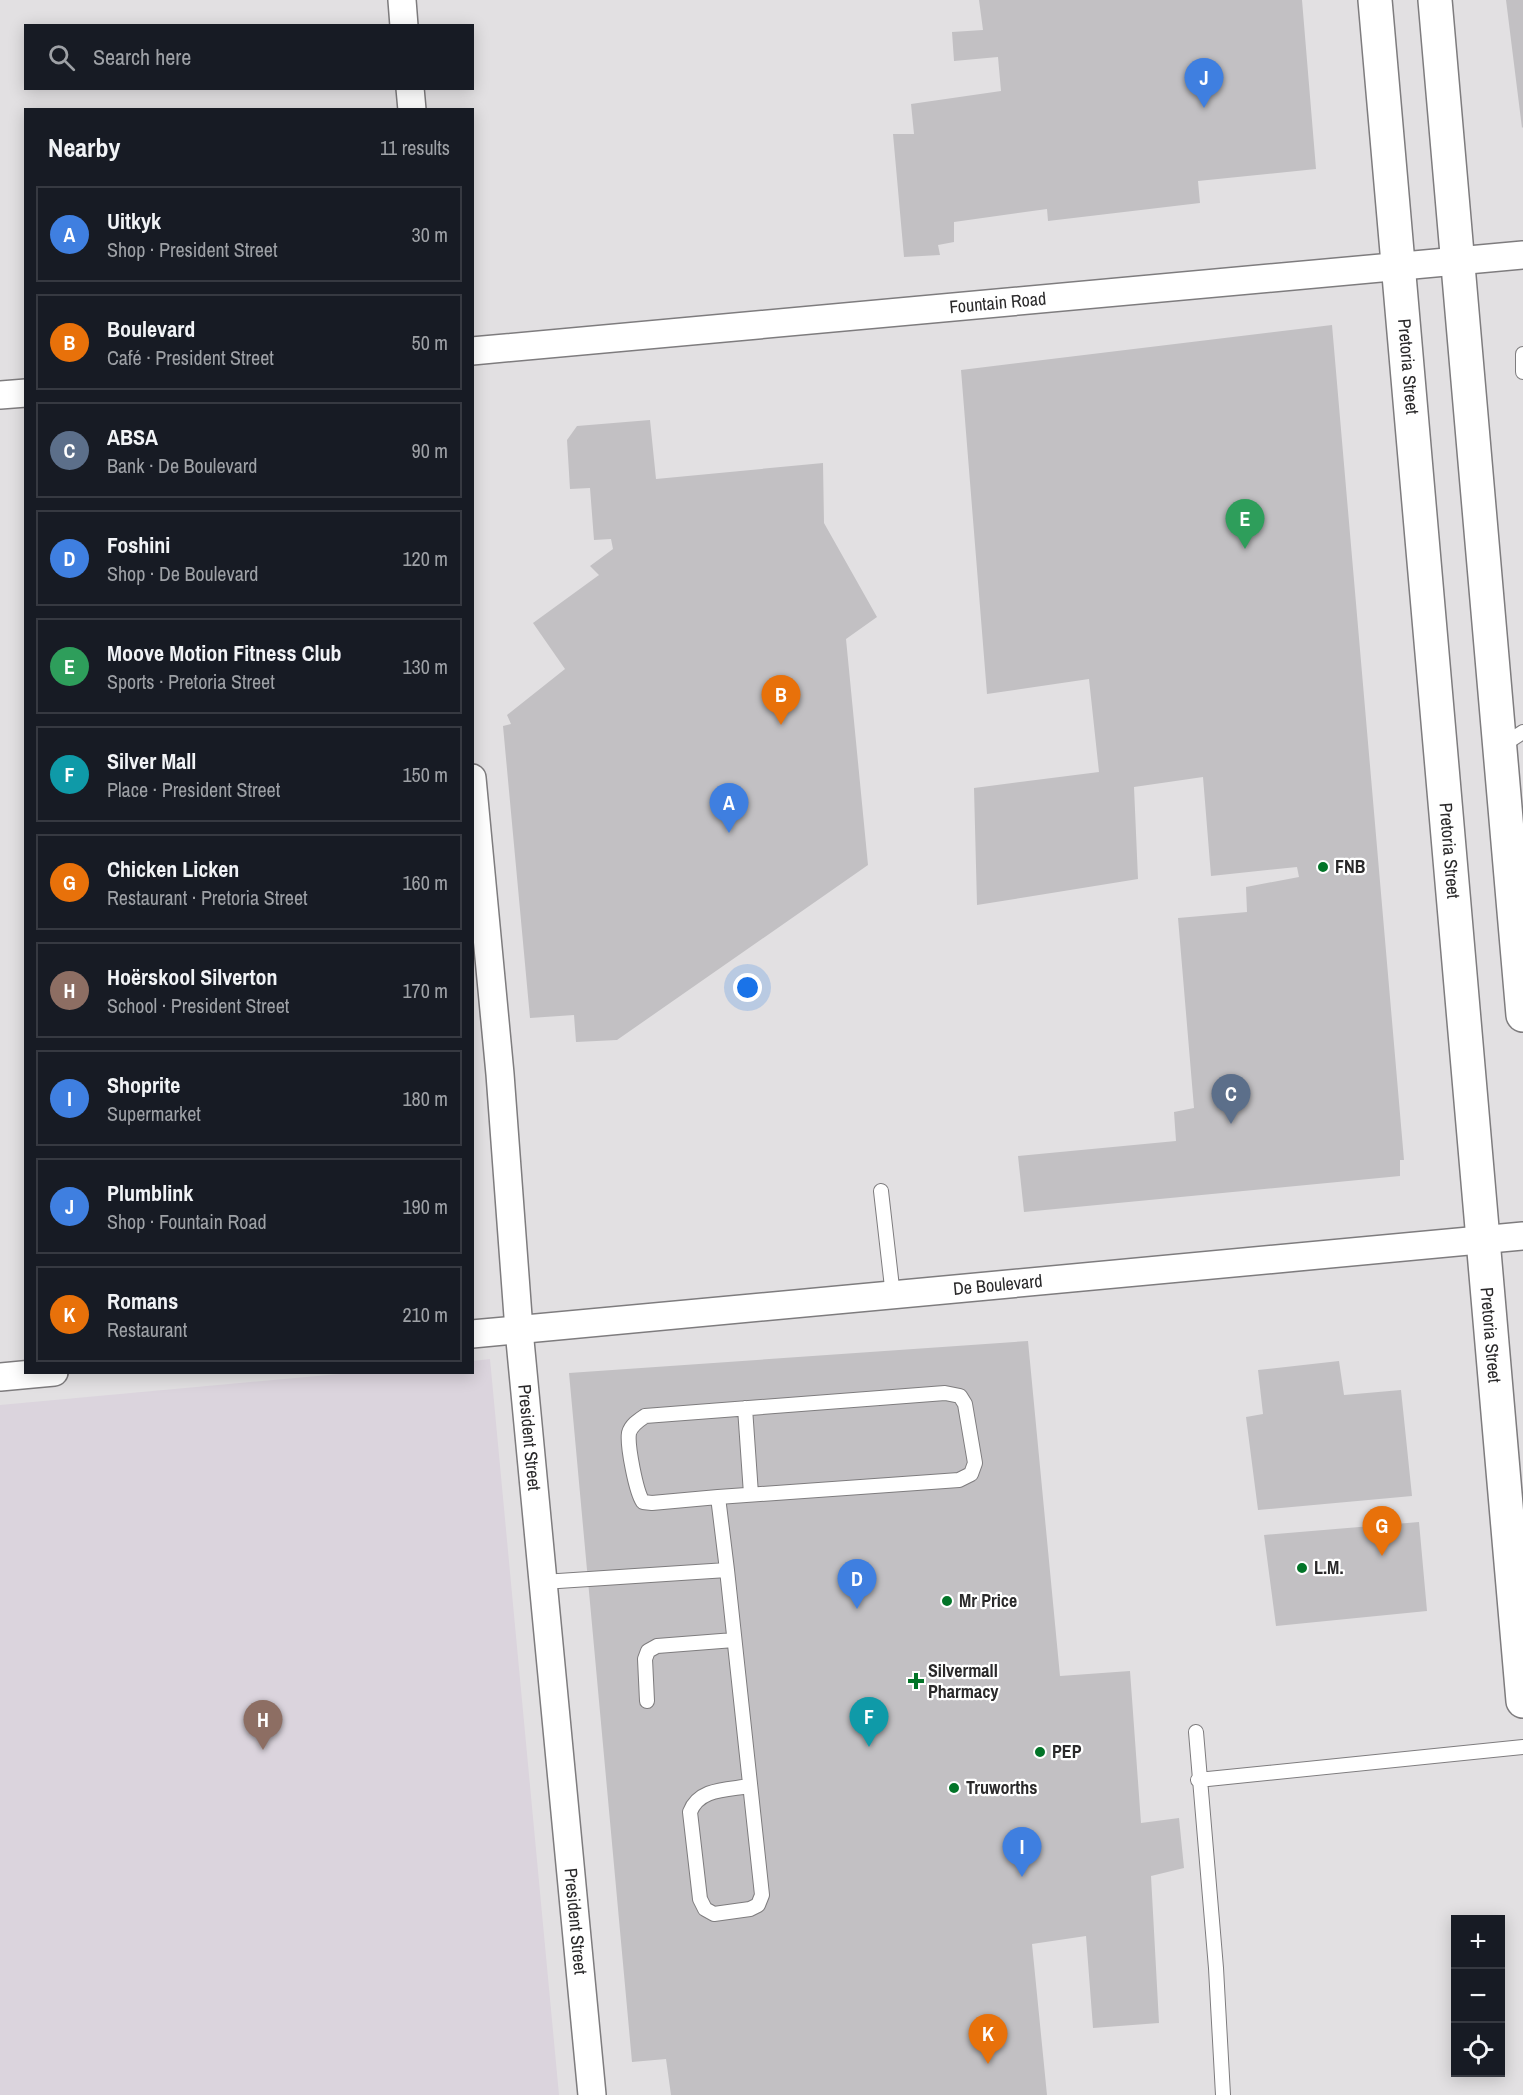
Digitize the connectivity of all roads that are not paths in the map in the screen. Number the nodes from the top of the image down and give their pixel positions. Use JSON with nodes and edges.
{"nodes":[{"id":1,"x":402,"y":0,"type":"edge"},
{"id":2,"x":1376,"y":0,"type":"edge"},
{"id":3,"x":1435,"y":0,"type":"edge"},
{"id":4,"x":404,"y":24,"type":"edge"},
{"id":5,"x":410,"y":90,"type":"edge"},
{"id":6,"x":412,"y":108,"type":"edge"},
{"id":7,"x":1523,"y":255,"type":"edge"},
{"id":8,"x":1459,"y":261,"type":"junction"},
{"id":9,"x":1400,"y":266,"type":"junction"},
{"id":10,"x":474,"y":351,"type":"edge"},
{"id":11,"x":1523,"y":354,"type":"edge"},
{"id":12,"x":1523,"y":372,"type":"edge"},
{"id":13,"x":24,"y":393,"type":"edge"},
{"id":14,"x":0,"y":395,"type":"edge"},
{"id":15,"x":1511,"y":740,"type":"edge"},
{"id":16,"x":474,"y":799,"type":"edge"},
{"id":17,"x":1520,"y":939,"type":"edge"},
{"id":18,"x":1523,"y":1015,"type":"edge"},
{"id":19,"x":881,"y":1191,"type":"dead end"},
{"id":20,"x":1523,"y":1236,"type":"edge"},
{"id":21,"x":1480,"y":1238,"type":"junction"},
{"id":22,"x":892,"y":1296,"type":"junction"},
{"id":23,"x":519,"y":1330,"type":"junction"},
{"id":24,"x":474,"y":1335,"type":"edge"},
{"id":25,"x":32,"y":1374,"type":"edge"},
{"id":26,"x":0,"y":1377,"type":"edge"},
{"id":27,"x":745,"y":1408,"type":"junction"},
{"id":28,"x":751,"y":1494,"type":"junction"},
{"id":29,"x":718,"y":1497,"type":"junction"},
{"id":30,"x":727,"y":1570,"type":"junction"},
{"id":31,"x":543,"y":1582,"type":"junction"},
{"id":32,"x":734,"y":1640,"type":"junction"},
{"id":33,"x":647,"y":1701,"type":"dead end"},
{"id":34,"x":1523,"y":1701,"type":"edge"},
{"id":35,"x":1196,"y":1732,"type":"dead end"},
{"id":36,"x":1523,"y":1747,"type":"edge"},
{"id":37,"x":1198,"y":1780,"type":"junction"},
{"id":38,"x":750,"y":1786,"type":"junction"},
{"id":39,"x":592,"y":2095,"type":"edge"},
{"id":40,"x":1223,"y":2095,"type":"edge"}],
"edges":[{"from":1,"to":4,"type":"street"},
{"from":2,"to":9,"type":"main road","name":"Pretoria Street"},
{"from":3,"to":8,"type":"main road"},
{"from":5,"to":6,"type":"street"},
{"from":7,"to":8,"type":"street","name":"Fountain Road"},
{"from":8,"to":9,"type":"street","name":"Fountain Road"},
{"from":8,"to":15,"type":"main road"},
{"from":9,"to":10,"type":"street","name":"Fountain Road"},
{"from":9,"to":21,"type":"main road","name":"Pretoria Street"},
{"from":11,"to":12,"type":"lane"},
{"from":13,"to":14,"type":"street"},
{"from":15,"to":17,"type":"main road"},
{"from":16,"to":23,"type":"street","name":"President Street"},
{"from":17,"to":18,"type":"main road"},
{"from":19,"to":22,"type":"lane"},
{"from":20,"to":21,"type":"street","name":"De Boulevard"},
{"from":21,"to":22,"type":"street","name":"De Boulevard"},
{"from":21,"to":34,"type":"main road","name":"Pretoria Street"},
{"from":22,"to":23,"type":"street","name":"De Boulevard"},
{"from":23,"to":24,"type":"street","name":"De Boulevard"},
{"from":23,"to":31,"type":"street","name":"President Street"},
{"from":25,"to":26,"type":"street"},
{"from":27,"to":28,"type":"lane"},
{"from":27,"to":28,"type":"lane"},
{"from":27,"to":29,"type":"lane"},
{"from":28,"to":29,"type":"lane"},
{"from":29,"to":30,"type":"lane"},
{"from":30,"to":31,"type":"lane"},
{"from":30,"to":32,"type":"lane"},
{"from":31,"to":39,"type":"street","name":"President Street"},
{"from":32,"to":33,"type":"lane"},
{"from":32,"to":38,"type":"lane"},
{"from":35,"to":37,"type":"lane"},
{"from":36,"to":37,"type":"lane"},
{"from":37,"to":40,"type":"lane"},
{"from":38,"to":38,"type":"lane"}]}
